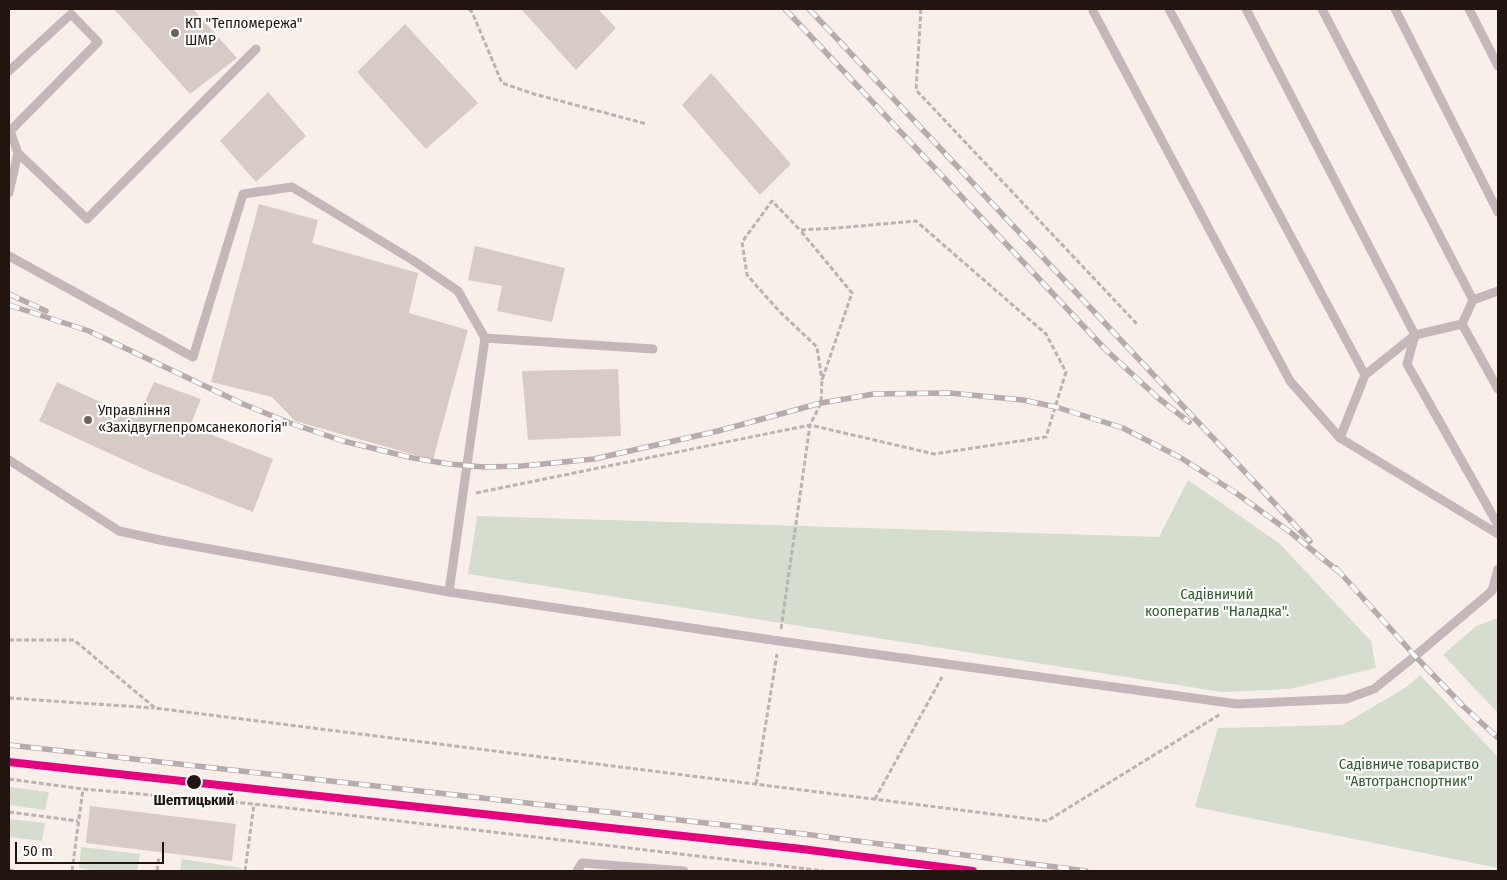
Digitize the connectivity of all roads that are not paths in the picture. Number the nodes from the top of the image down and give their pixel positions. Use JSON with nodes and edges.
{"nodes":[{"id":1,"x":1169,"y":9,"type":"edge"},
{"id":2,"x":1246,"y":9,"type":"edge"},
{"id":3,"x":1322,"y":9,"type":"edge"},
{"id":4,"x":1394,"y":9,"type":"edge"},
{"id":5,"x":1469,"y":9,"type":"edge"},
{"id":6,"x":1093,"y":11,"type":"dead end"},
{"id":7,"x":256,"y":49,"type":"dead end"},
{"id":8,"x":1498,"y":66,"type":"edge"},
{"id":9,"x":9,"y":71,"type":"edge"},
{"id":10,"x":10,"y":129,"type":"edge"},
{"id":11,"x":18,"y":153,"type":"junction"},
{"id":12,"x":9,"y":193,"type":"edge"},
{"id":13,"x":1498,"y":212,"type":"edge"},
{"id":14,"x":9,"y":256,"type":"edge"},
{"id":15,"x":1498,"y":292,"type":"edge"},
{"id":16,"x":1474,"y":300,"type":"junction"},
{"id":17,"x":1462,"y":324,"type":"junction"},
{"id":18,"x":1415,"y":335,"type":"junction"},
{"id":19,"x":485,"y":338,"type":"junction"},
{"id":20,"x":654,"y":349,"type":"dead end"},
{"id":21,"x":1365,"y":375,"type":"junction"},
{"id":22,"x":1498,"y":389,"type":"edge"},
{"id":23,"x":1340,"y":438,"type":"junction"},
{"id":24,"x":9,"y":460,"type":"edge"},
{"id":25,"x":1498,"y":525,"type":"edge"},
{"id":26,"x":1498,"y":534,"type":"edge"},
{"id":27,"x":1498,"y":568,"type":"edge"},
{"id":28,"x":449,"y":592,"type":"junction"},
{"id":29,"x":1495,"y":592,"type":"edge"},
{"id":30,"x":577,"y":871,"type":"edge"},
{"id":31,"x":684,"y":871,"type":"edge"}],
"edges":[{"from":1,"to":21,"type":"lane"},
{"from":2,"to":18,"type":"lane"},
{"from":3,"to":16,"type":"lane"},
{"from":4,"to":13,"type":"lane"},
{"from":5,"to":8,"type":"lane"},
{"from":6,"to":23,"type":"lane"},
{"from":7,"to":11,"type":"lane"},
{"from":9,"to":10,"type":"lane"},
{"from":10,"to":11,"type":"lane"},
{"from":11,"to":12,"type":"lane"},
{"from":14,"to":19,"type":"lane"},
{"from":15,"to":16,"type":"lane"},
{"from":16,"to":17,"type":"lane"},
{"from":17,"to":18,"type":"lane"},
{"from":17,"to":22,"type":"lane"},
{"from":18,"to":21,"type":"lane"},
{"from":18,"to":25,"type":"lane"},
{"from":19,"to":20,"type":"lane"},
{"from":19,"to":28,"type":"lane"},
{"from":21,"to":23,"type":"lane"},
{"from":23,"to":26,"type":"lane"},
{"from":24,"to":28,"type":"lane"},
{"from":27,"to":29,"type":"lane"},
{"from":28,"to":29,"type":"lane"},
{"from":30,"to":31,"type":"lane"}]}
